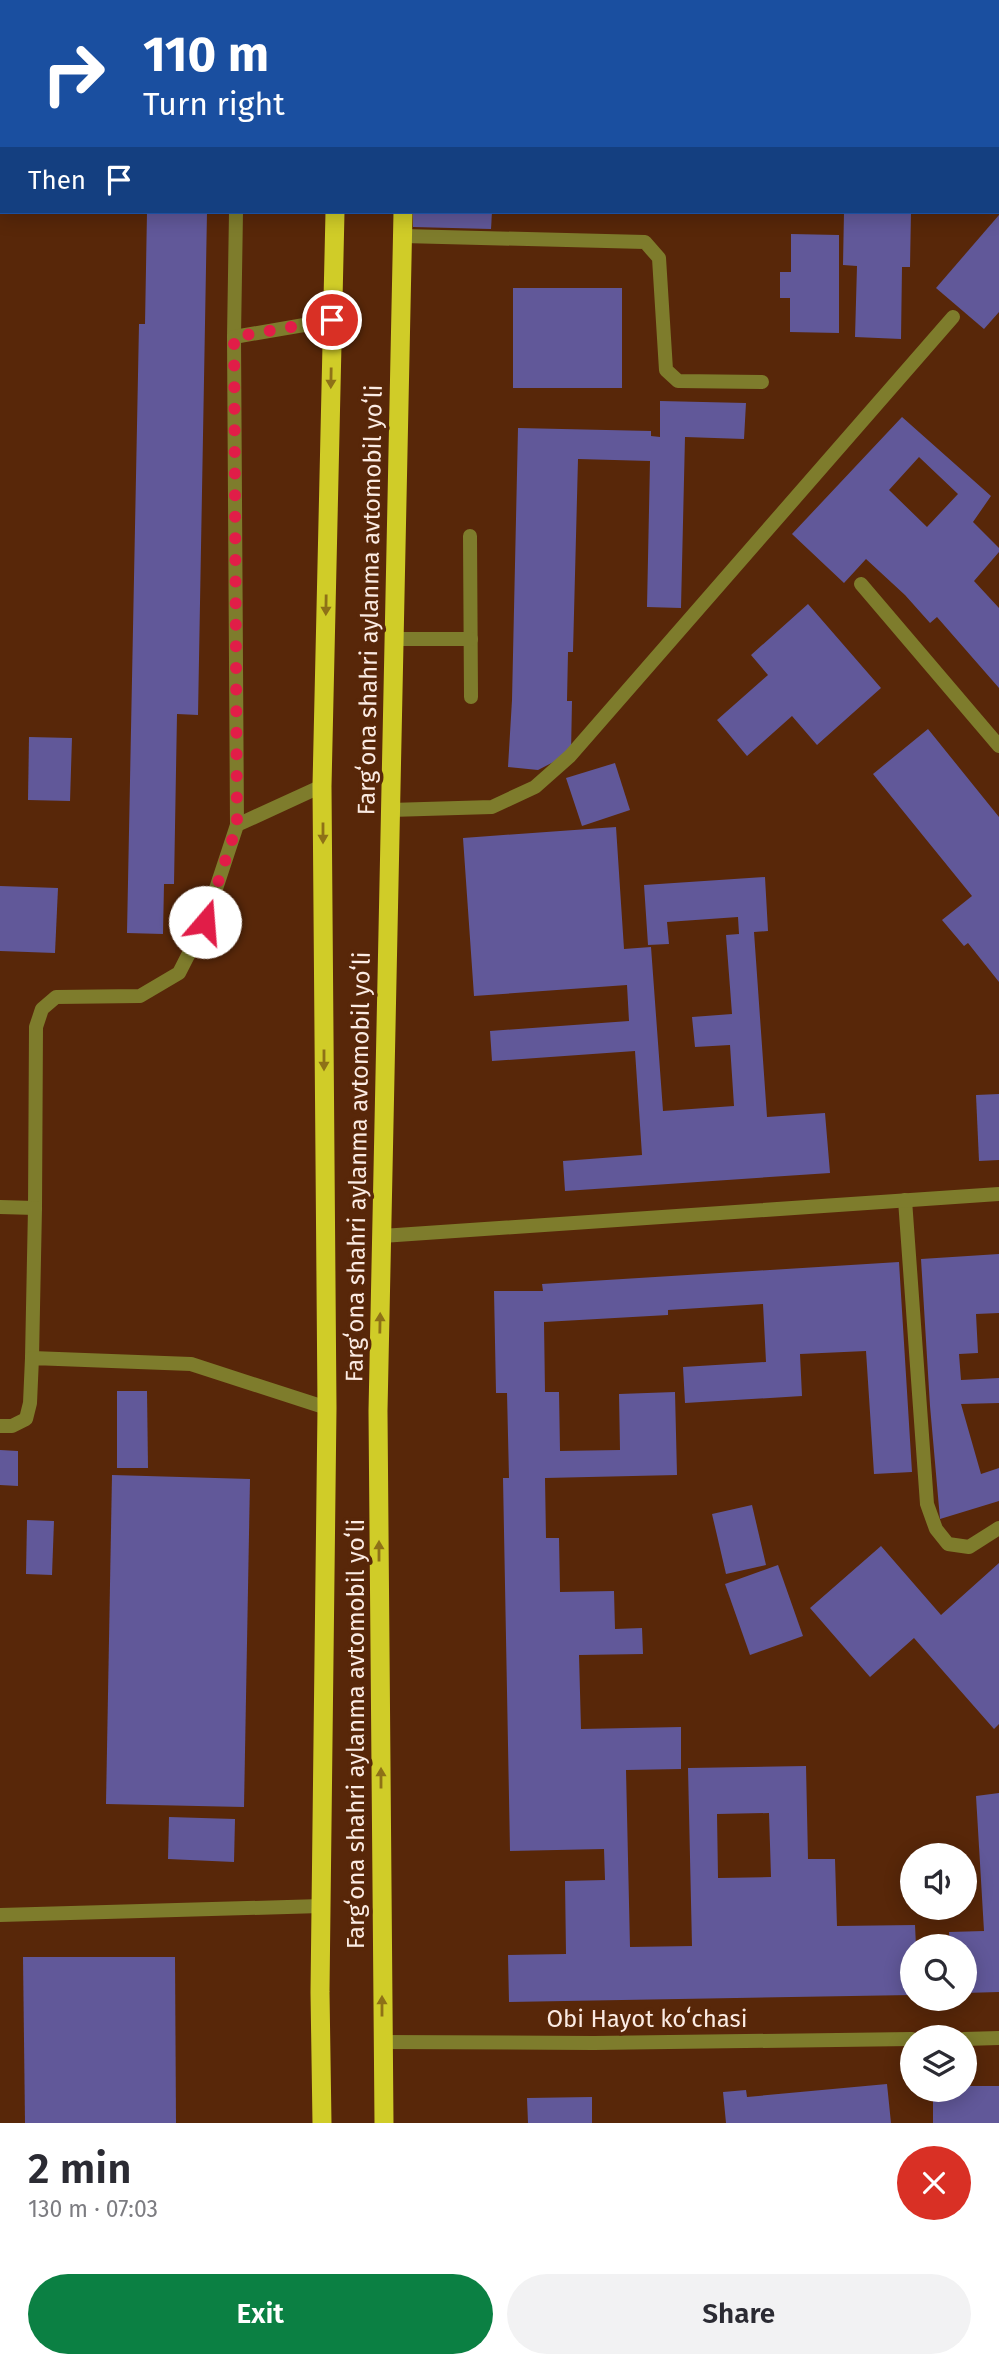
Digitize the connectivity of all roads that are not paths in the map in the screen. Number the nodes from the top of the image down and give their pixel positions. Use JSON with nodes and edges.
{"nodes":[{"id":1,"x":236,"y":214,"type":"edge"},
{"id":2,"x":335,"y":214,"type":"edge"},
{"id":3,"x":403,"y":214,"type":"edge"},
{"id":4,"x":403,"y":236,"type":"junction"},
{"id":5,"x":953,"y":317,"type":"dead end"},
{"id":6,"x":332,"y":320,"type":"junction"},
{"id":7,"x":234,"y":337,"type":"junction"},
{"id":8,"x":762,"y":382,"type":"dead end"},
{"id":9,"x":470,"y":536,"type":"dead end"},
{"id":10,"x":861,"y":584,"type":"dead end"},
{"id":11,"x":393,"y":639,"type":"junction"},
{"id":12,"x":471,"y":639,"type":"junction"},
{"id":13,"x":471,"y":697,"type":"dead end"},
{"id":14,"x":999,"y":746,"type":"edge"},
{"id":15,"x":322,"y":786,"type":"junction"},
{"id":16,"x":390,"y":810,"type":"junction"},
{"id":17,"x":237,"y":825,"type":"junction"},
{"id":18,"x":999,"y":1194,"type":"edge"},
{"id":19,"x":905,"y":1200,"type":"junction"},
{"id":20,"x":0,"y":1207,"type":"edge"},
{"id":21,"x":34,"y":1208,"type":"junction"},
{"id":22,"x":382,"y":1236,"type":"junction"},
{"id":23,"x":32,"y":1358,"type":"junction"},
{"id":24,"x":327,"y":1408,"type":"junction"},
{"id":25,"x":0,"y":1426,"type":"edge"},
{"id":26,"x":999,"y":1528,"type":"edge"},
{"id":27,"x":321,"y":1906,"type":"junction"},
{"id":28,"x":0,"y":1915,"type":"edge"},
{"id":29,"x":999,"y":2038,"type":"edge"},
{"id":30,"x":900,"y":2039,"type":"edge"},
{"id":31,"x":977,"y":2039,"type":"edge"},
{"id":32,"x":382,"y":2042,"type":"junction"},
{"id":33,"x":322,"y":2123,"type":"edge"},
{"id":34,"x":384,"y":2123,"type":"edge"}],
"edges":[{"from":1,"to":7,"type":"street"},
{"from":2,"to":6,"type":"highway","name":"Fargʻona shahri aylanma avtomobil yoʻli"},
{"from":3,"to":4,"type":"highway","name":"Fargʻona shahri aylanma avtomobil yoʻli"},
{"from":4,"to":8,"type":"street"},
{"from":4,"to":11,"type":"highway","name":"Fargʻona shahri aylanma avtomobil yoʻli"},
{"from":5,"to":16,"type":"street"},
{"from":6,"to":7,"type":"street"},
{"from":6,"to":15,"type":"highway","name":"Fargʻona shahri aylanma avtomobil yoʻli","one_way":true},
{"from":7,"to":17,"type":"street"},
{"from":9,"to":12,"type":"street"},
{"from":10,"to":14,"type":"street"},
{"from":11,"to":12,"type":"street"},
{"from":11,"to":16,"type":"highway","name":"Fargʻona shahri aylanma avtomobil yoʻli"},
{"from":12,"to":13,"type":"street"},
{"from":15,"to":17,"type":"street"},
{"from":15,"to":24,"type":"highway","name":"Fargʻona shahri aylanma avtomobil yoʻli","one_way":true},
{"from":16,"to":22,"type":"highway","name":"Fargʻona shahri aylanma avtomobil yoʻli"},
{"from":17,"to":21,"type":"street"},
{"from":18,"to":19,"type":"street"},
{"from":19,"to":22,"type":"street"},
{"from":19,"to":26,"type":"street"},
{"from":20,"to":21,"type":"street"},
{"from":21,"to":23,"type":"street"},
{"from":32,"to":22,"type":"highway","name":"Fargʻona shahri aylanma avtomobil yoʻli","one_way":true},
{"from":23,"to":24,"type":"street"},
{"from":23,"to":25,"type":"street"},
{"from":24,"to":27,"type":"highway","name":"Fargʻona shahri aylanma avtomobil yoʻli"},
{"from":27,"to":28,"type":"street"},
{"from":27,"to":33,"type":"highway","name":"Fargʻona shahri aylanma avtomobil yoʻli"},
{"from":29,"to":31,"type":"street"},
{"from":30,"to":32,"type":"street","name":"Obi Hayot koʻchasi"},
{"from":32,"to":34,"type":"highway","name":"Fargʻona shahri aylanma avtomobil yoʻli"}]}
